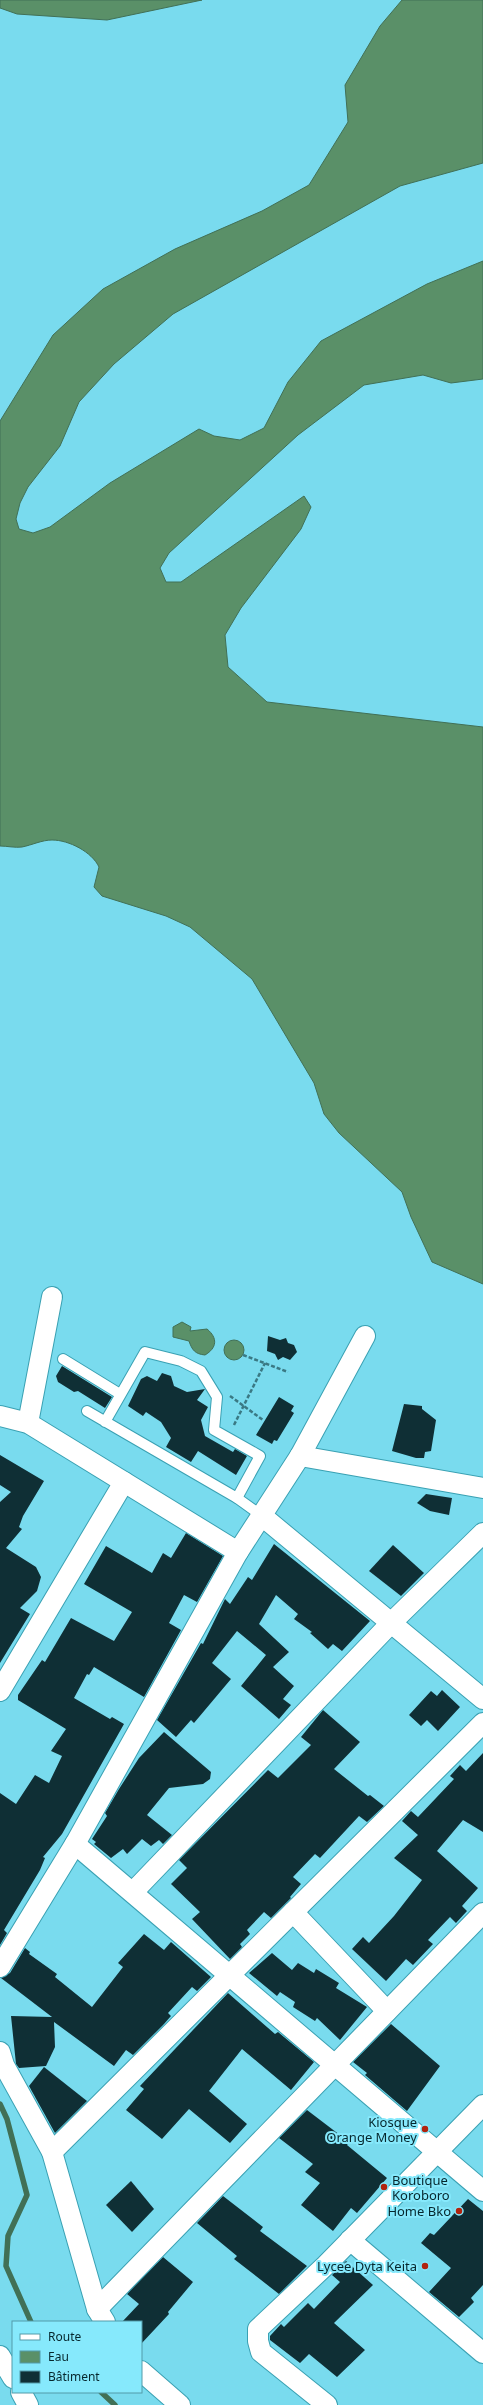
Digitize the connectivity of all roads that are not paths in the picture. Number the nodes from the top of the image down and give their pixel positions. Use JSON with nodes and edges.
{"nodes":[{"id":1,"x":52,"y":1297,"type":"dead end"},
{"id":2,"x":365,"y":1336,"type":"dead end"},
{"id":3,"x":63,"y":1358,"type":"dead end"},
{"id":4,"x":120,"y":1394,"type":"junction"},
{"id":5,"x":87,"y":1411,"type":"dead end"},
{"id":6,"x":0,"y":1417,"type":"edge"},
{"id":7,"x":106,"y":1422,"type":"junction"},
{"id":8,"x":28,"y":1423,"type":"junction"},
{"id":9,"x":300,"y":1456,"type":"junction"},
{"id":10,"x":124,"y":1482,"type":"junction"},
{"id":11,"x":483,"y":1488,"type":"edge"},
{"id":12,"x":237,"y":1498,"type":"junction"},
{"id":13,"x":262,"y":1516,"type":"junction"},
{"id":14,"x":483,"y":1533,"type":"edge"},
{"id":15,"x":238,"y":1552,"type":"junction"},
{"id":16,"x":392,"y":1622,"type":"junction"},
{"id":17,"x":0,"y":1691,"type":"edge"},
{"id":18,"x":483,"y":1699,"type":"edge"},
{"id":19,"x":483,"y":1724,"type":"edge"},
{"id":20,"x":75,"y":1844,"type":"junction"},
{"id":21,"x":133,"y":1892,"type":"junction"},
{"id":22,"x":293,"y":1912,"type":"junction"},
{"id":23,"x":483,"y":1913,"type":"edge"},
{"id":24,"x":0,"y":1967,"type":"edge"},
{"id":25,"x":230,"y":1975,"type":"junction"},
{"id":26,"x":387,"y":2011,"type":"junction"},
{"id":27,"x":0,"y":2052,"type":"edge"},
{"id":28,"x":335,"y":2065,"type":"junction"},
{"id":29,"x":483,"y":2105,"type":"edge"},
{"id":30,"x":52,"y":2152,"type":"junction"},
{"id":31,"x":437,"y":2152,"type":"junction"},
{"id":32,"x":483,"y":2191,"type":"edge"},
{"id":33,"x":350,"y":2240,"type":"junction"},
{"id":34,"x":101,"y":2315,"type":"edge"},
{"id":35,"x":483,"y":2353,"type":"edge"},
{"id":36,"x":0,"y":2356,"type":"edge"},
{"id":37,"x":142,"y":2372,"type":"edge"},
{"id":38,"x":12,"y":2376,"type":"edge"},
{"id":39,"x":22,"y":2393,"type":"edge"},
{"id":40,"x":28,"y":2405,"type":"edge"},
{"id":41,"x":180,"y":2405,"type":"edge"},
{"id":42,"x":327,"y":2405,"type":"edge"}],
"edges":[{"from":1,"to":8,"type":"street"},
{"from":2,"to":9,"type":"street"},
{"from":3,"to":4,"type":"lane"},
{"from":4,"to":7,"type":"lane"},
{"from":4,"to":12,"type":"lane"},
{"from":5,"to":7,"type":"lane"},
{"from":6,"to":8,"type":"street"},
{"from":7,"to":12,"type":"lane"},
{"from":8,"to":10,"type":"street"},
{"from":9,"to":11,"type":"street"},
{"from":9,"to":13,"type":"street"},
{"from":10,"to":15,"type":"street"},
{"from":10,"to":17,"type":"street"},
{"from":12,"to":13,"type":"lane"},
{"from":13,"to":15,"type":"street"},
{"from":13,"to":16,"type":"street"},
{"from":14,"to":16,"type":"street"},
{"from":15,"to":20,"type":"street"},
{"from":16,"to":18,"type":"street"},
{"from":16,"to":21,"type":"street"},
{"from":19,"to":22,"type":"street"},
{"from":20,"to":21,"type":"street"},
{"from":20,"to":24,"type":"street"},
{"from":21,"to":25,"type":"street"},
{"from":22,"to":25,"type":"street"},
{"from":22,"to":26,"type":"street"},
{"from":23,"to":26,"type":"street"},
{"from":25,"to":28,"type":"street"},
{"from":25,"to":30,"type":"street"},
{"from":26,"to":28,"type":"street"},
{"from":27,"to":30,"type":"street"},
{"from":28,"to":31,"type":"street"},
{"from":28,"to":34,"type":"street"},
{"from":29,"to":31,"type":"street"},
{"from":30,"to":34,"type":"street"},
{"from":31,"to":32,"type":"street"},
{"from":31,"to":33,"type":"street"},
{"from":33,"to":35,"type":"street"},
{"from":33,"to":42,"type":"street"},
{"from":36,"to":38,"type":"street"},
{"from":37,"to":41,"type":"street"},
{"from":39,"to":40,"type":"street"}]}
